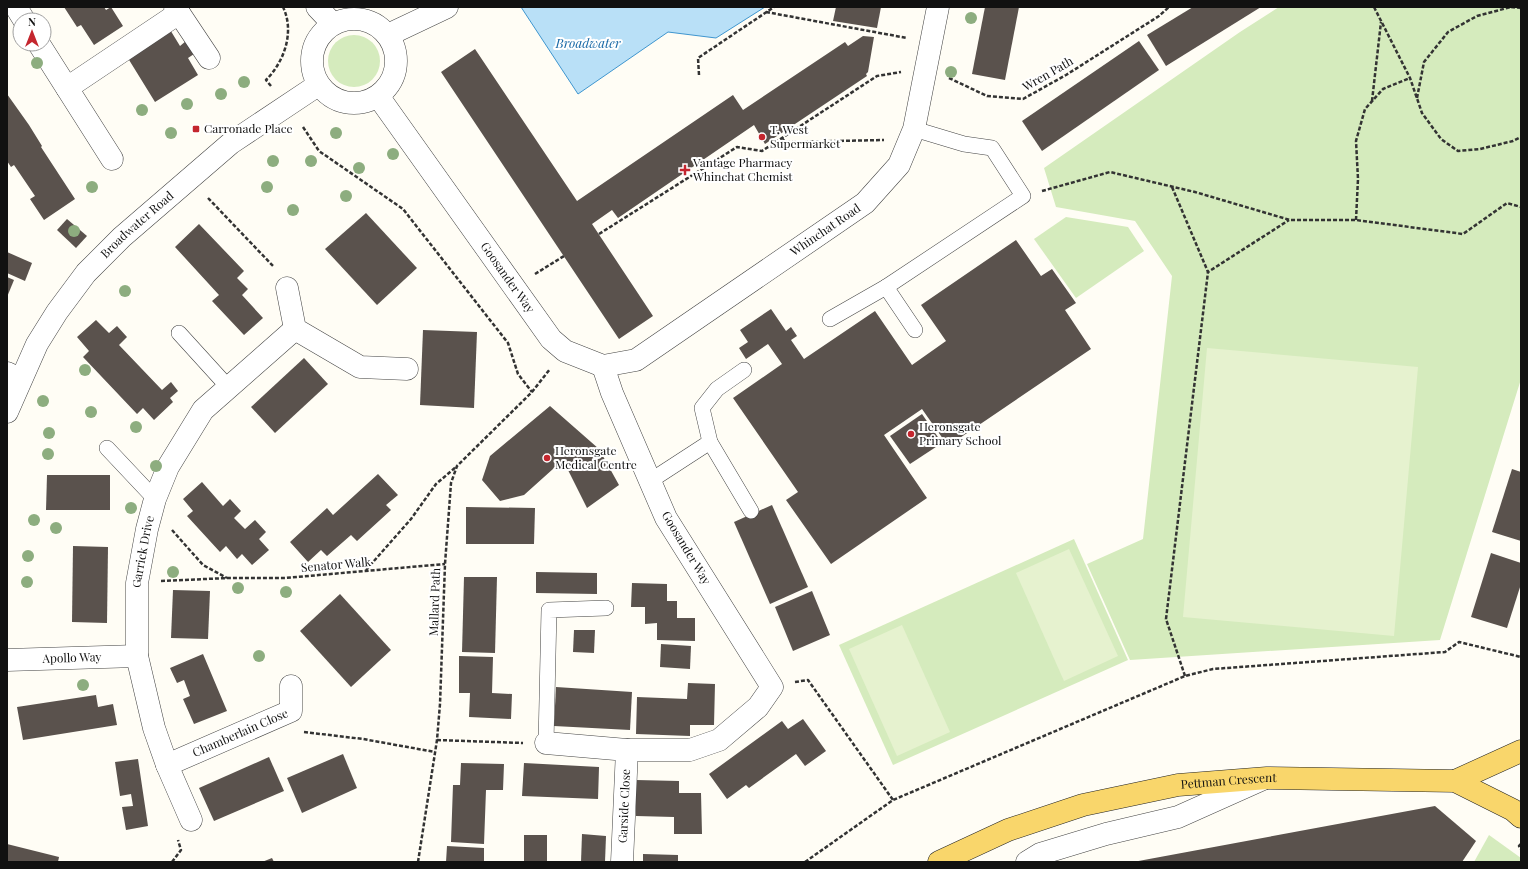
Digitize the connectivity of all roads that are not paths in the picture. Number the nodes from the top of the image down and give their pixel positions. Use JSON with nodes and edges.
{"nodes":[{"id":1,"x":317,"y":7,"type":"edge"},
{"id":2,"x":447,"y":7,"type":"edge"},
{"id":3,"x":938,"y":7,"type":"edge"},
{"id":4,"x":177,"y":10,"type":"edge"},
{"id":5,"x":333,"y":24,"type":"junction"},
{"id":6,"x":388,"y":35,"type":"junction"},
{"id":7,"x":44,"y":52,"type":"edge"},
{"id":8,"x":209,"y":58,"type":"dead end"},
{"id":9,"x":318,"y":85,"type":"junction"},
{"id":10,"x":67,"y":88,"type":"junction"},
{"id":11,"x":378,"y":96,"type":"junction"},
{"id":12,"x":914,"y":129,"type":"junction"},
{"id":13,"x":112,"y":159,"type":"dead end"},
{"id":14,"x":886,"y":287,"type":"junction"},
{"id":15,"x":287,"y":288,"type":"road end"},
{"id":16,"x":830,"y":319,"type":"dead end"},
{"id":17,"x":295,"y":329,"type":"junction"},
{"id":18,"x":915,"y":330,"type":"dead end"},
{"id":19,"x":179,"y":333,"type":"dead end"},
{"id":20,"x":604,"y":366,"type":"junction"},
{"id":21,"x":407,"y":369,"type":"dead end"},
{"id":22,"x":744,"y":370,"type":"dead end"},
{"id":23,"x":14,"y":376,"type":"edge"},
{"id":24,"x":229,"y":388,"type":"junction"},
{"id":25,"x":7,"y":412,"type":"edge"},
{"id":26,"x":710,"y":442,"type":"junction"},
{"id":27,"x":107,"y":448,"type":"dead end"},
{"id":28,"x":650,"y":480,"type":"junction"},
{"id":29,"x":155,"y":499,"type":"junction"},
{"id":30,"x":751,"y":511,"type":"dead end"},
{"id":31,"x":606,"y":608,"type":"dead end"},
{"id":32,"x":137,"y":656,"type":"junction"},
{"id":33,"x":7,"y":660,"type":"edge"},
{"id":34,"x":291,"y":686,"type":"dead end"},
{"id":35,"x":546,"y":743,"type":"joint"},
{"id":36,"x":627,"y":750,"type":"junction"},
{"id":37,"x":1521,"y":751,"type":"edge"},
{"id":38,"x":167,"y":765,"type":"junction"},
{"id":39,"x":1267,"y":778,"type":"junction"},
{"id":40,"x":1455,"y":781,"type":"junction"},
{"id":41,"x":1521,"y":817,"type":"edge"},
{"id":42,"x":191,"y":820,"type":"dead end"},
{"id":43,"x":622,"y":862,"type":"edge"},
{"id":44,"x":940,"y":862,"type":"edge"},
{"id":45,"x":1027,"y":862,"type":"edge"}],
"edges":[{"from":1,"to":5,"type":"street"},
{"from":2,"to":6,"type":"street"},
{"from":3,"to":12,"type":"street","name":"Whinchat Road"},
{"from":4,"to":8,"type":"street"},
{"from":4,"to":10,"type":"street"},
{"from":5,"to":6,"type":"street"},
{"from":5,"to":9,"type":"street"},
{"from":6,"to":11,"type":"street"},
{"from":7,"to":10,"type":"street"},
{"from":9,"to":11,"type":"street"},
{"from":9,"to":23,"type":"street","name":"Broadwater Road"},
{"from":10,"to":13,"type":"street"},
{"from":11,"to":20,"type":"street","name":"Goosander Way"},
{"from":12,"to":14,"type":"lane"},
{"from":12,"to":20,"type":"street","name":"Whinchat Road"},
{"from":14,"to":16,"type":"lane"},
{"from":14,"to":18,"type":"lane"},
{"from":15,"to":17,"type":"street"},
{"from":17,"to":21,"type":"street"},
{"from":17,"to":24,"type":"street","name":"Garrick Drive"},
{"from":19,"to":24,"type":"lane"},
{"from":20,"to":28,"type":"street","name":"Goosander Way"},
{"from":22,"to":26,"type":"lane"},
{"from":23,"to":25,"type":"street","name":"Broadwater Road"},
{"from":24,"to":29,"type":"street","name":"Garrick Drive"},
{"from":26,"to":28,"type":"lane"},
{"from":26,"to":30,"type":"lane"},
{"from":27,"to":29,"type":"lane"},
{"from":28,"to":36,"type":"street","name":"Goosander Way"},
{"from":29,"to":32,"type":"street","name":"Garrick Drive"},
{"from":31,"to":35,"type":"lane"},
{"from":32,"to":33,"type":"street","name":"Apollo Way"},
{"from":32,"to":38,"type":"street","name":"Garrick Drive"},
{"from":34,"to":38,"type":"street","name":"Chamberlain Close"},
{"from":35,"to":36,"type":"street"},
{"from":36,"to":43,"type":"street","name":"Garside Close"},
{"from":37,"to":40,"type":"main road"},
{"from":38,"to":42,"type":"street","name":"Garrick Drive"},
{"from":39,"to":40,"type":"main road","name":"Pettman Crescent"},
{"from":39,"to":44,"type":"main road","name":"Pettman Crescent"},
{"from":39,"to":45,"type":"street"},
{"from":40,"to":41,"type":"main road","name":"Pettman Crescent"}]}
